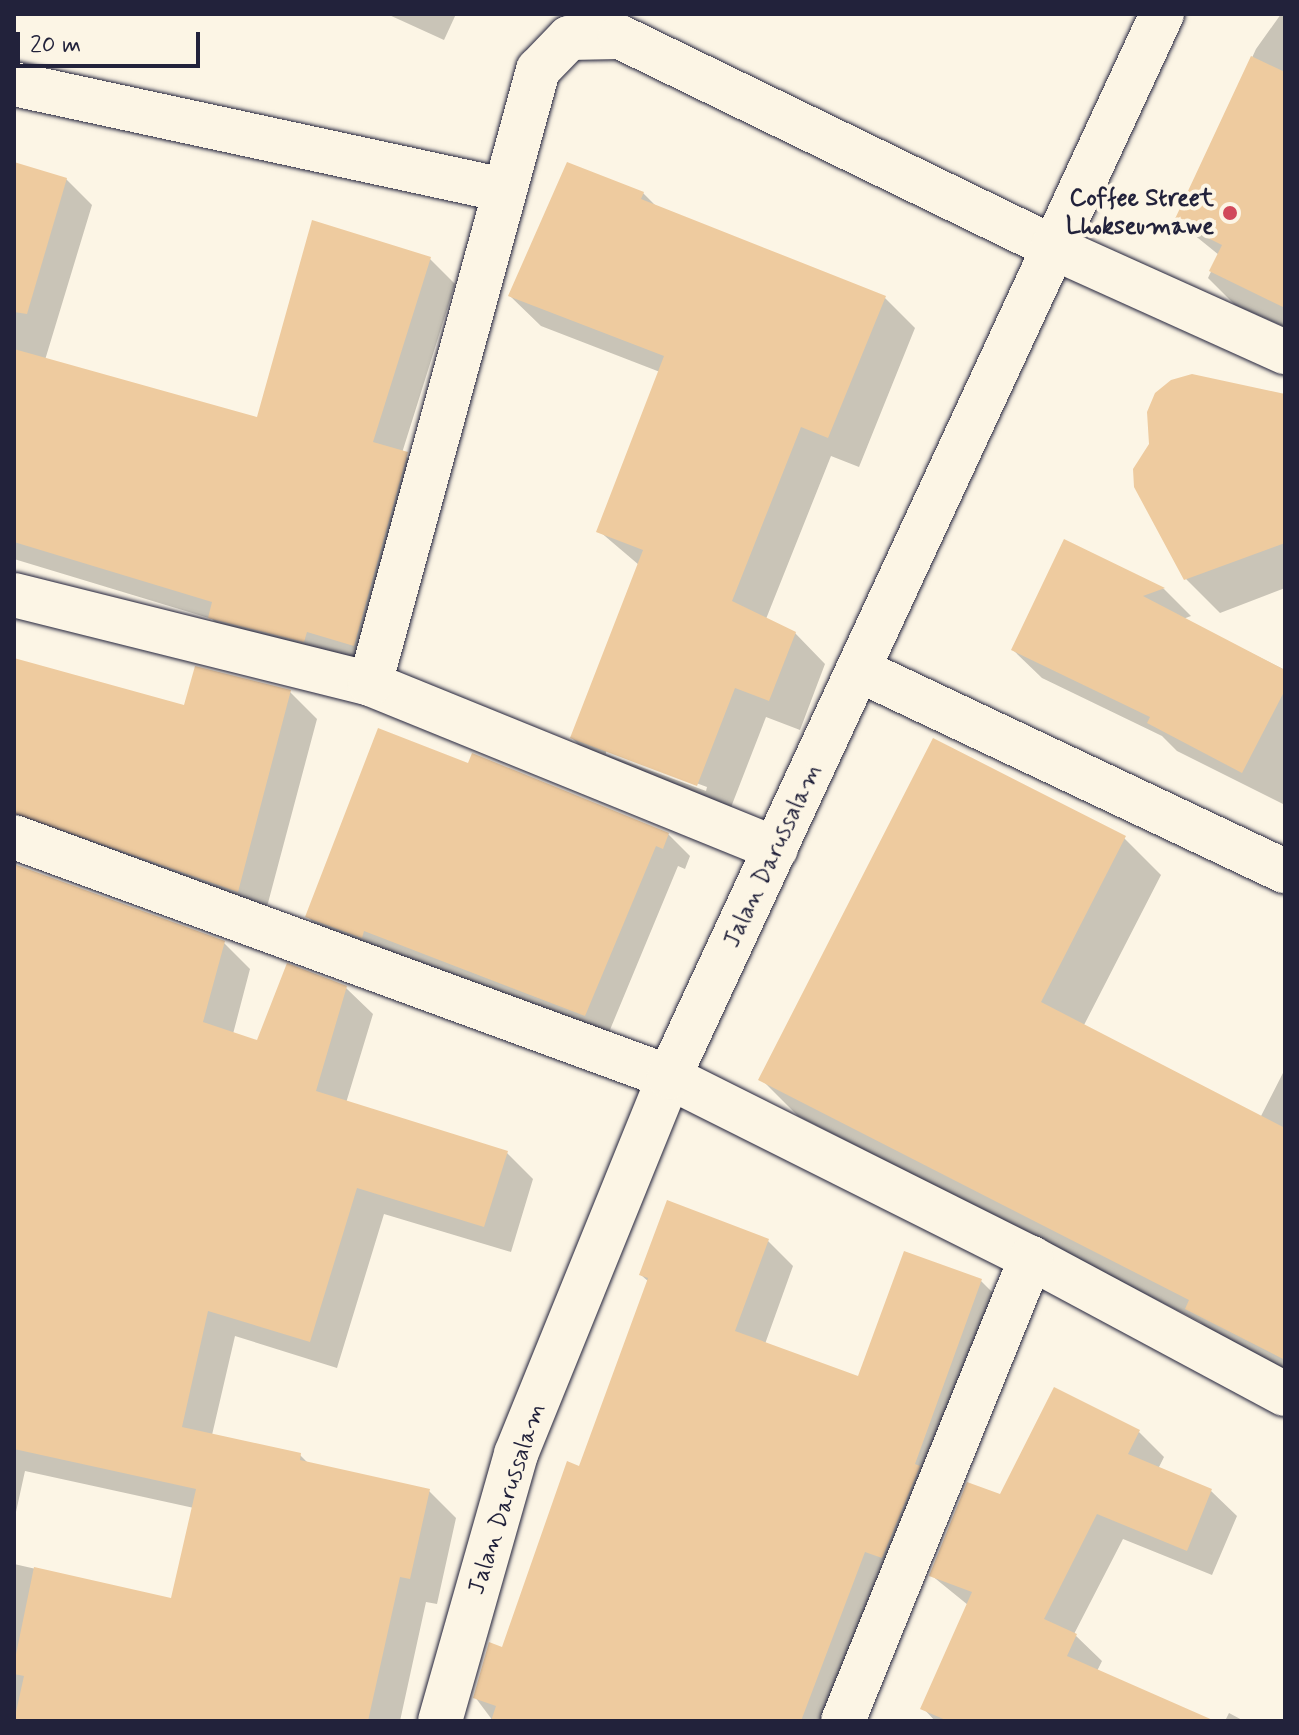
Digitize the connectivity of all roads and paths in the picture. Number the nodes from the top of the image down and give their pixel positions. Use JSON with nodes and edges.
{"nodes":[{"id":1,"x":1162,"y":14,"type":"edge"},
{"id":2,"x":14,"y":84,"type":"edge"},
{"id":3,"x":504,"y":190,"type":"junction"},
{"id":4,"x":1052,"y":247,"type":"junction"},
{"id":5,"x":1285,"y":352,"type":"edge"},
{"id":6,"x":14,"y":595,"type":"edge"},
{"id":7,"x":859,"y":670,"type":"junction"},
{"id":8,"x":370,"y":684,"type":"junction"},
{"id":9,"x":14,"y":837,"type":"edge"},
{"id":10,"x":776,"y":849,"type":"junction"},
{"id":11,"x":1285,"y":871,"type":"edge"},
{"id":12,"x":669,"y":1077,"type":"junction"},
{"id":13,"x":1031,"y":1258,"type":"junction"},
{"id":14,"x":1285,"y":1394,"type":"edge"},
{"id":15,"x":440,"y":1721,"type":"edge"},
{"id":16,"x":843,"y":1721,"type":"edge"}],
"edges":[{"from":1,"to":4,"type":"street","name":"Jalan Darussalam"},
{"from":2,"to":3,"type":"street"},
{"from":3,"to":4,"type":"street"},
{"from":3,"to":8,"type":"street"},
{"from":4,"to":5,"type":"street"},
{"from":4,"to":7,"type":"street","name":"Jalan Darussalam"},
{"from":6,"to":8,"type":"street"},
{"from":7,"to":10,"type":"street","name":"Jalan Darussalam"},
{"from":7,"to":11,"type":"street"},
{"from":8,"to":10,"type":"street"},
{"from":9,"to":12,"type":"street"},
{"from":10,"to":12,"type":"street","name":"Jalan Darussalam"},
{"from":12,"to":13,"type":"street"},
{"from":12,"to":15,"type":"street","name":"Jalan Darussalam"},
{"from":13,"to":14,"type":"street"},
{"from":13,"to":16,"type":"street"}]}
